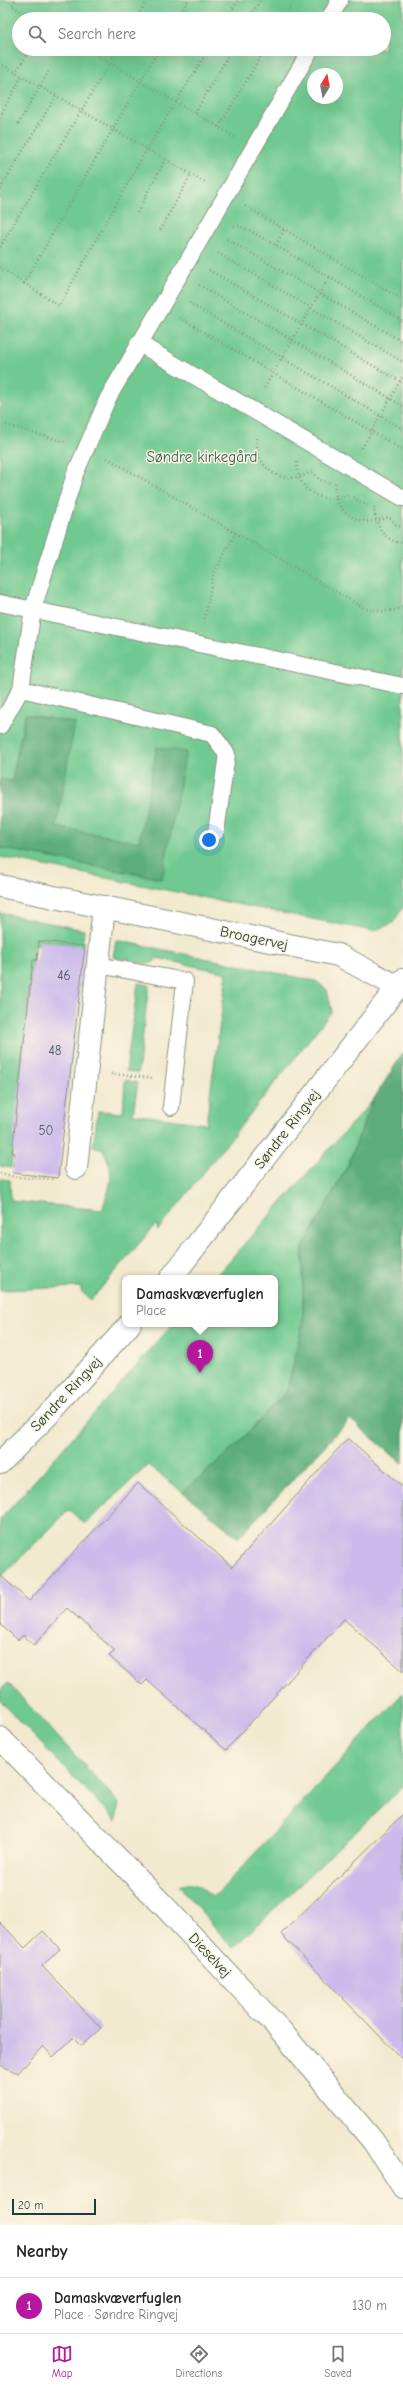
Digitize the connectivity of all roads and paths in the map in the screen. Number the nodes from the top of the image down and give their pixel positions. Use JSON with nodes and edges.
{"nodes":[{"id":1,"x":15,"y":0,"type":"edge"},
{"id":2,"x":147,"y":0,"type":"edge"},
{"id":3,"x":188,"y":0,"type":"edge"},
{"id":4,"x":238,"y":0,"type":"edge"},
{"id":5,"x":260,"y":0,"type":"edge"},
{"id":6,"x":294,"y":0,"type":"edge"},
{"id":7,"x":340,"y":0,"type":"edge"},
{"id":8,"x":22,"y":12,"type":"edge"},
{"id":9,"x":140,"y":12,"type":"edge"},
{"id":10,"x":181,"y":12,"type":"edge"},
{"id":11,"x":231,"y":12,"type":"edge"},
{"id":12,"x":253,"y":12,"type":"edge"},
{"id":13,"x":287,"y":12,"type":"edge"},
{"id":14,"x":332,"y":12,"type":"edge"},
{"id":15,"x":26,"y":56,"type":"edge"},
{"id":16,"x":98,"y":56,"type":"edge"},
{"id":17,"x":114,"y":56,"type":"edge"},
{"id":18,"x":156,"y":56,"type":"edge"},
{"id":19,"x":205,"y":56,"type":"edge"},
{"id":20,"x":228,"y":56,"type":"edge"},
{"id":21,"x":261,"y":56,"type":"edge"},
{"id":22,"x":307,"y":56,"type":"edge"},
{"id":23,"x":110,"y":63,"type":"junction"},
{"id":24,"x":3,"y":65,"type":"dead end"},
{"id":25,"x":50,"y":69,"type":"dead end"},
{"id":26,"x":15,"y":73,"type":"junction"},
{"id":27,"x":22,"y":76,"type":"junction"},
{"id":28,"x":141,"y":81,"type":"junction"},
{"id":29,"x":39,"y":86,"type":"junction"},
{"id":30,"x":56,"y":96,"type":"junction"},
{"id":31,"x":177,"y":102,"type":"junction"},
{"id":32,"x":82,"y":111,"type":"junction"},
{"id":33,"x":2,"y":113,"type":"dead end"},
{"id":34,"x":195,"y":113,"type":"junction"},
{"id":35,"x":18,"y":124,"type":"dead end"},
{"id":36,"x":219,"y":127,"type":"junction"},
{"id":37,"x":112,"y":129,"type":"junction"},
{"id":38,"x":253,"y":148,"type":"junction"},
{"id":39,"x":147,"y":149,"type":"junction"},
{"id":40,"x":165,"y":160,"type":"junction"},
{"id":41,"x":192,"y":175,"type":"junction"},
{"id":42,"x":0,"y":189,"type":"edge"},
{"id":43,"x":225,"y":195,"type":"junction"},
{"id":44,"x":137,"y":213,"type":"dead end"},
{"id":45,"x":231,"y":227,"type":"dead end"},
{"id":46,"x":160,"y":230,"type":"dead end"},
{"id":47,"x":284,"y":230,"type":"junction"},
{"id":48,"x":228,"y":232,"type":"dead end"},
{"id":49,"x":225,"y":238,"type":"junction"},
{"id":50,"x":222,"y":242,"type":"dead end"},
{"id":51,"x":276,"y":246,"type":"junction"},
{"id":52,"x":0,"y":247,"type":"edge"},
{"id":53,"x":219,"y":247,"type":"dead end"},
{"id":54,"x":216,"y":252,"type":"junction"},
{"id":55,"x":213,"y":258,"type":"dead end"},
{"id":56,"x":210,"y":263,"type":"dead end"},
{"id":57,"x":0,"y":267,"type":"edge"},
{"id":58,"x":207,"y":269,"type":"junction"},
{"id":59,"x":203,"y":274,"type":"dead end"},
{"id":60,"x":329,"y":277,"type":"junction"},
{"id":61,"x":200,"y":279,"type":"dead end"},
{"id":62,"x":24,"y":283,"type":"junction"},
{"id":63,"x":197,"y":284,"type":"junction"},
{"id":64,"x":194,"y":290,"type":"dead end"},
{"id":65,"x":320,"y":293,"type":"junction"},
{"id":66,"x":190,"y":296,"type":"dead end"},
{"id":67,"x":403,"y":300,"type":"edge"},
{"id":68,"x":187,"y":301,"type":"junction"},
{"id":69,"x":184,"y":306,"type":"dead end"},
{"id":70,"x":311,"y":308,"type":"junction"},
{"id":71,"x":181,"y":312,"type":"dead end"},
{"id":72,"x":403,"y":321,"type":"edge"},
{"id":73,"x":302,"y":324,"type":"junction"},
{"id":74,"x":292,"y":341,"type":"junction"},
{"id":75,"x":403,"y":342,"type":"edge"},
{"id":76,"x":138,"y":343,"type":"junction"},
{"id":77,"x":282,"y":357,"type":"junction"},
{"id":78,"x":403,"y":362,"type":"edge"},
{"id":79,"x":273,"y":374,"type":"junction"},
{"id":80,"x":403,"y":376,"type":"edge"},
{"id":81,"x":401,"y":382,"type":"edge"},
{"id":82,"x":390,"y":399,"type":"junction"},
{"id":83,"x":403,"y":406,"type":"edge"},
{"id":84,"x":258,"y":414,"type":"junction"},
{"id":85,"x":380,"y":416,"type":"junction"},
{"id":86,"x":6,"y":425,"type":"dead end"},
{"id":87,"x":403,"y":429,"type":"edge"},
{"id":88,"x":371,"y":432,"type":"junction"},
{"id":89,"x":304,"y":440,"type":"junction"},
{"id":90,"x":86,"y":448,"type":"junction"},
{"id":91,"x":403,"y":450,"type":"edge"},
{"id":92,"x":327,"y":454,"type":"junction"},
{"id":93,"x":347,"y":465,"type":"junction"},
{"id":94,"x":311,"y":472,"type":"junction"},
{"id":95,"x":365,"y":476,"type":"junction"},
{"id":96,"x":298,"y":478,"type":"junction"},
{"id":97,"x":335,"y":484,"type":"junction"},
{"id":98,"x":381,"y":485,"type":"junction"},
{"id":99,"x":336,"y":499,"type":"junction"},
{"id":100,"x":399,"y":505,"type":"edge"},
{"id":101,"x":389,"y":516,"type":"junction"},
{"id":102,"x":375,"y":522,"type":"junction"},
{"id":103,"x":403,"y":528,"type":"edge"},
{"id":104,"x":236,"y":532,"type":"junction"},
{"id":105,"x":403,"y":543,"type":"edge"},
{"id":106,"x":0,"y":603,"type":"edge"},
{"id":107,"x":403,"y":607,"type":"edge"},
{"id":108,"x":33,"y":609,"type":"junction"},
{"id":109,"x":201,"y":644,"type":"junction"},
{"id":110,"x":403,"y":686,"type":"edge"},
{"id":111,"x":21,"y":689,"type":"junction"},
{"id":112,"x":0,"y":726,"type":"edge"},
{"id":113,"x":216,"y":832,"type":"dead end"},
{"id":114,"x":0,"y":886,"type":"edge"},
{"id":115,"x":104,"y":907,"type":"junction"},
{"id":116,"x":98,"y":964,"type":"junction"},
{"id":117,"x":401,"y":983,"type":"edge"},
{"id":118,"x":86,"y":1071,"type":"junction"},
{"id":119,"x":174,"y":1080,"type":"junction"},
{"id":120,"x":172,"y":1107,"type":"dead end"},
{"id":121,"x":76,"y":1168,"type":"joint"},
{"id":122,"x":0,"y":1173,"type":"edge"},
{"id":123,"x":172,"y":1275,"type":"edge"},
{"id":124,"x":127,"y":1327,"type":"edge"},
{"id":125,"x":0,"y":1463,"type":"edge"},
{"id":126,"x":0,"y":1738,"type":"edge"},
{"id":127,"x":403,"y":2187,"type":"edge"}],
"edges":[{"from":1,"to":8,"type":"path"},
{"from":2,"to":9,"type":"path"},
{"from":3,"to":10,"type":"path"},
{"from":4,"to":11,"type":"path"},
{"from":5,"to":12,"type":"path"},
{"from":6,"to":13,"type":"path"},
{"from":7,"to":14,"type":"lane"},
{"from":15,"to":26,"type":"path"},
{"from":16,"to":23,"type":"path"},
{"from":17,"to":23,"type":"path"},
{"from":18,"to":28,"type":"path"},
{"from":19,"to":31,"type":"path"},
{"from":20,"to":34,"type":"path"},
{"from":21,"to":36,"type":"path"},
{"from":22,"to":38,"type":"lane"},
{"from":23,"to":28,"type":"path"},
{"from":23,"to":32,"type":"path"},
{"from":24,"to":26,"type":"path"},
{"from":25,"to":29,"type":"path"},
{"from":26,"to":27,"type":"path"},
{"from":27,"to":29,"type":"path"},
{"from":27,"to":33,"type":"path"},
{"from":28,"to":31,"type":"path"},
{"from":28,"to":37,"type":"path"},
{"from":29,"to":30,"type":"path"},
{"from":29,"to":35,"type":"path"},
{"from":30,"to":32,"type":"path"},
{"from":30,"to":42,"type":"path"},
{"from":31,"to":34,"type":"path"},
{"from":31,"to":39,"type":"path"},
{"from":32,"to":37,"type":"path"},
{"from":32,"to":52,"type":"path"},
{"from":34,"to":36,"type":"path"},
{"from":36,"to":38,"type":"path"},
{"from":37,"to":39,"type":"path"},
{"from":37,"to":62,"type":"path"},
{"from":38,"to":43,"type":"lane"},
{"from":39,"to":40,"type":"path"},
{"from":39,"to":62,"type":"path"},
{"from":40,"to":41,"type":"path"},
{"from":40,"to":44,"type":"path"},
{"from":41,"to":43,"type":"path"},
{"from":41,"to":46,"type":"path"},
{"from":43,"to":47,"type":"path"},
{"from":43,"to":76,"type":"lane"},
{"from":45,"to":51,"type":"path"},
{"from":47,"to":51,"type":"path"},
{"from":47,"to":67,"type":"path"},
{"from":48,"to":49,"type":"path"},
{"from":49,"to":50,"type":"path"},
{"from":49,"to":65,"type":"path"},
{"from":51,"to":60,"type":"path"},
{"from":53,"to":54,"type":"path"},
{"from":54,"to":55,"type":"path"},
{"from":54,"to":70,"type":"path"},
{"from":56,"to":58,"type":"path"},
{"from":57,"to":62,"type":"path"},
{"from":58,"to":59,"type":"path"},
{"from":58,"to":73,"type":"path"},
{"from":60,"to":65,"type":"path"},
{"from":60,"to":72,"type":"path"},
{"from":61,"to":63,"type":"path"},
{"from":63,"to":64,"type":"path"},
{"from":63,"to":74,"type":"path"},
{"from":65,"to":70,"type":"path"},
{"from":65,"to":75,"type":"path"},
{"from":66,"to":68,"type":"path"},
{"from":68,"to":69,"type":"path"},
{"from":68,"to":77,"type":"path"},
{"from":70,"to":73,"type":"path"},
{"from":70,"to":78,"type":"path"},
{"from":71,"to":79,"type":"path"},
{"from":73,"to":74,"type":"path"},
{"from":73,"to":81,"type":"path"},
{"from":74,"to":77,"type":"path"},
{"from":74,"to":82,"type":"path"},
{"from":76,"to":84,"type":"lane"},
{"from":76,"to":90,"type":"lane"},
{"from":77,"to":79,"type":"path"},
{"from":77,"to":85,"type":"path"},
{"from":79,"to":84,"type":"path"},
{"from":79,"to":88,"type":"path"},
{"from":80,"to":81,"type":"path"},
{"from":81,"to":82,"type":"path"},
{"from":82,"to":83,"type":"path"},
{"from":82,"to":85,"type":"path"},
{"from":84,"to":89,"type":"lane"},
{"from":84,"to":96,"type":"path"},
{"from":85,"to":87,"type":"path"},
{"from":85,"to":88,"type":"path"},
{"from":86,"to":90,"type":"path"},
{"from":88,"to":91,"type":"path"},
{"from":88,"to":93,"type":"path"},
{"from":89,"to":92,"type":"lane"},
{"from":89,"to":96,"type":"path"},
{"from":90,"to":104,"type":"path"},
{"from":90,"to":108,"type":"lane"},
{"from":92,"to":93,"type":"lane"},
{"from":92,"to":94,"type":"path"},
{"from":93,"to":95,"type":"lane"},
{"from":93,"to":97,"type":"path"},
{"from":94,"to":96,"type":"path"},
{"from":94,"to":97,"type":"path"},
{"from":95,"to":98,"type":"lane"},
{"from":95,"to":99,"type":"path"},
{"from":96,"to":99,"type":"path"},
{"from":97,"to":99,"type":"path"},
{"from":98,"to":100,"type":"lane"},
{"from":98,"to":102,"type":"path"},
{"from":99,"to":102,"type":"path"},
{"from":100,"to":101,"type":"path"},
{"from":101,"to":102,"type":"path"},
{"from":101,"to":103,"type":"path"},
{"from":102,"to":105,"type":"path"},
{"from":104,"to":107,"type":"path"},
{"from":104,"to":109,"type":"path"},
{"from":106,"to":108,"type":"lane"},
{"from":108,"to":109,"type":"lane"},
{"from":108,"to":111,"type":"lane"},
{"from":109,"to":110,"type":"lane"},
{"from":111,"to":112,"type":"lane"},
{"from":111,"to":113,"type":"lane"},
{"from":114,"to":115,"type":"street","name":"Broagervej"},
{"from":115,"to":116,"type":"street"},
{"from":115,"to":117,"type":"street","name":"Broagervej"},
{"from":116,"to":118,"type":"street"},
{"from":116,"to":119,"type":"lane"},
{"from":117,"to":123,"type":"street","name":"Søndre Ringvej"},
{"from":118,"to":119,"type":"path"},
{"from":118,"to":121,"type":"street"},
{"from":119,"to":120,"type":"lane"},
{"from":121,"to":122,"type":"path"},
{"from":124,"to":125,"type":"street","name":"Søndre Ringvej"},
{"from":126,"to":127,"type":"street","name":"Dieselvej"}]}
